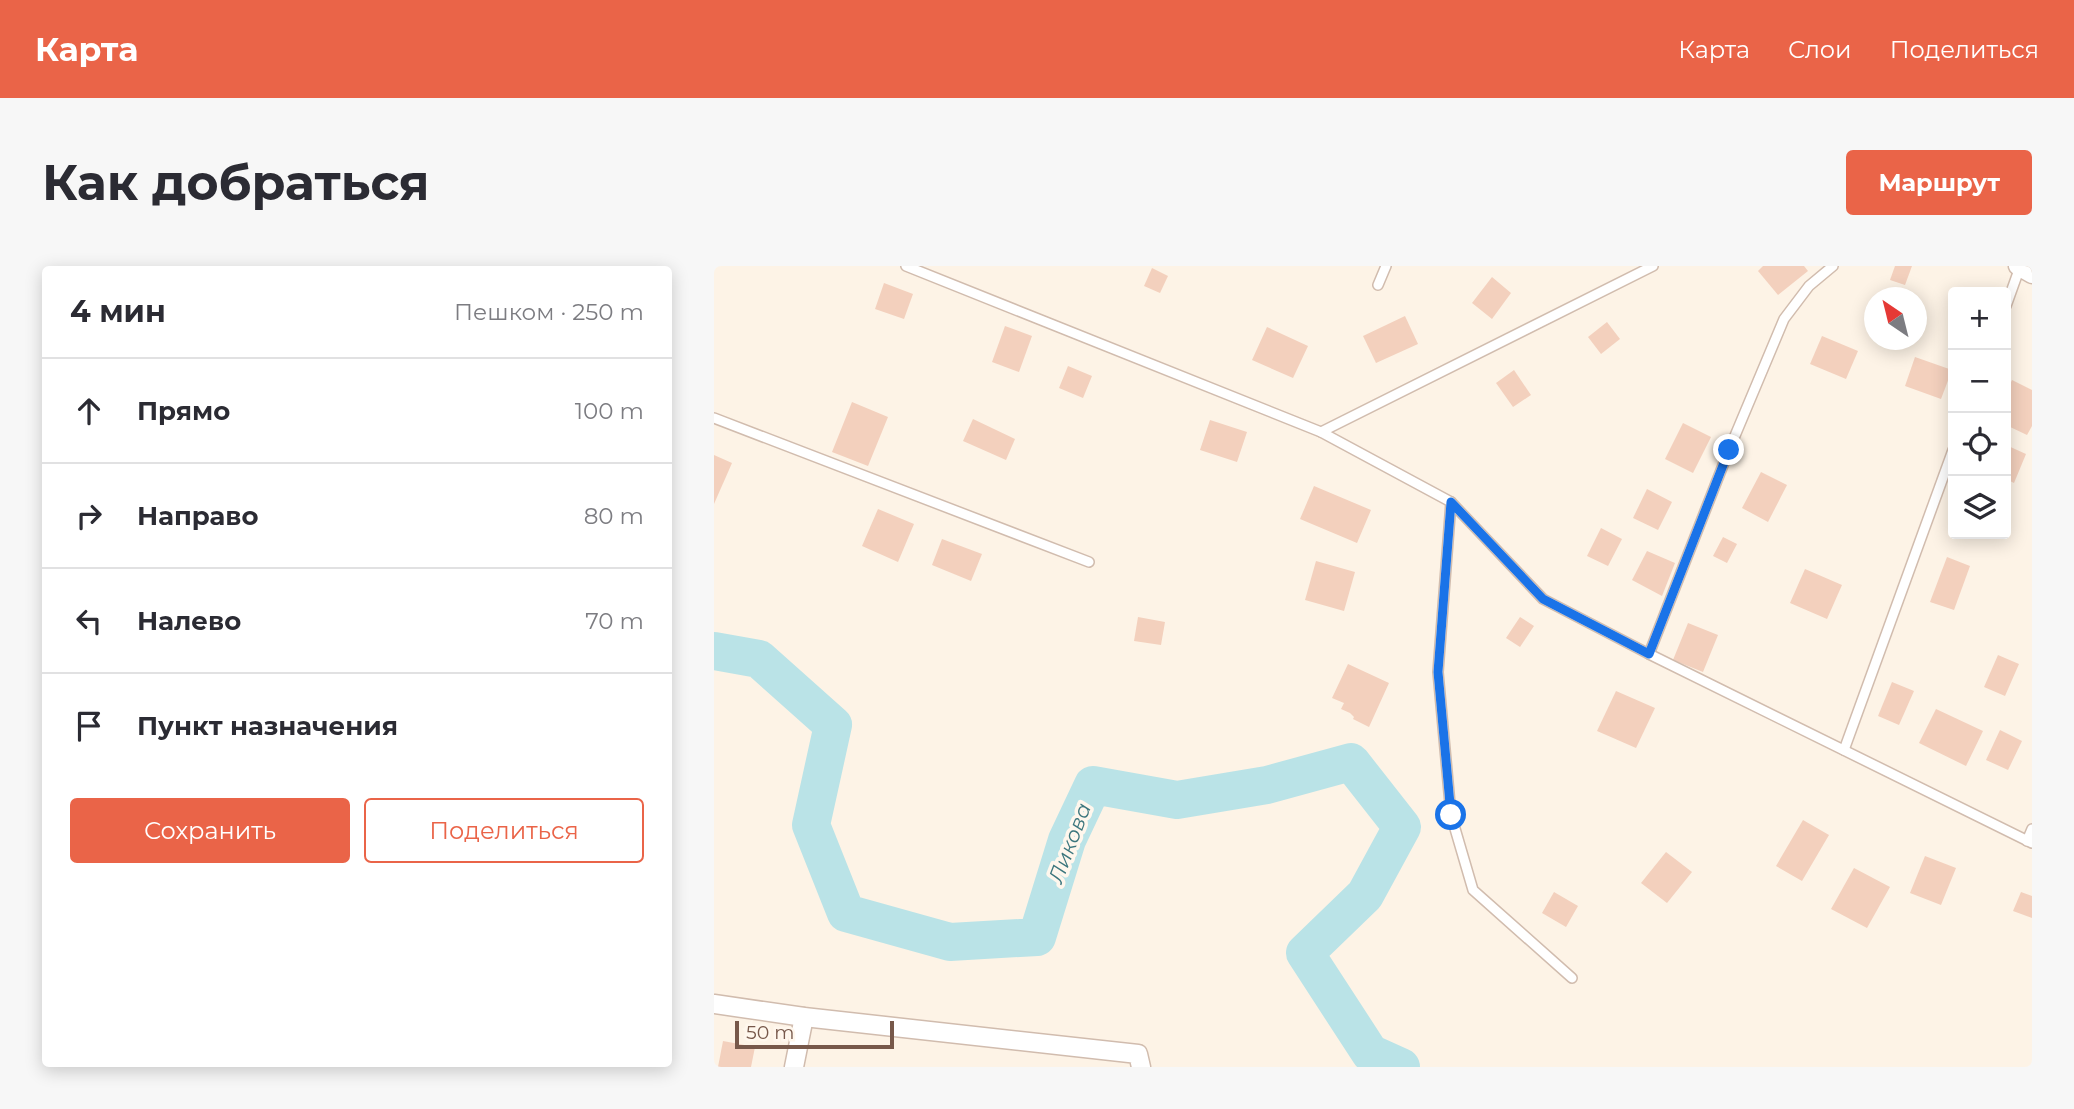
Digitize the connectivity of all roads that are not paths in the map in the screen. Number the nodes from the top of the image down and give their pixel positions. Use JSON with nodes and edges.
{"nodes":[{"id":1,"x":906,"y":266,"type":"edge"},
{"id":2,"x":1386,"y":266,"type":"edge"},
{"id":3,"x":1653,"y":266,"type":"edge"},
{"id":4,"x":1833,"y":266,"type":"edge"},
{"id":5,"x":2019,"y":266,"type":"edge"},
{"id":6,"x":2032,"y":274,"type":"edge"},
{"id":7,"x":1378,"y":285,"type":"dead end"},
{"id":8,"x":2011,"y":291,"type":"edge"},
{"id":9,"x":714,"y":418,"type":"edge"},
{"id":10,"x":1321,"y":432,"type":"junction"},
{"id":11,"x":1948,"y":464,"type":"edge"},
{"id":12,"x":1451,"y":502,"type":"junction"},
{"id":13,"x":1089,"y":562,"type":"dead end"},
{"id":14,"x":1649,"y":654,"type":"junction"},
{"id":15,"x":1844,"y":750,"type":"junction"},
{"id":16,"x":2032,"y":829,"type":"edge"},
{"id":17,"x":2030,"y":842,"type":"edge"},
{"id":18,"x":1572,"y":978,"type":"dead end"},
{"id":19,"x":714,"y":1004,"type":"edge"},
{"id":20,"x":804,"y":1017,"type":"junction"},
{"id":21,"x":793,"y":1067,"type":"edge"},
{"id":22,"x":1141,"y":1067,"type":"edge"}],
"edges":[{"from":1,"to":10,"type":"lane"},
{"from":2,"to":7,"type":"lane"},
{"from":3,"to":10,"type":"lane"},
{"from":4,"to":14,"type":"lane"},
{"from":5,"to":6,"type":"street"},
{"from":5,"to":8,"type":"lane"},
{"from":9,"to":13,"type":"lane"},
{"from":10,"to":12,"type":"lane"},
{"from":11,"to":15,"type":"lane"},
{"from":12,"to":14,"type":"lane"},
{"from":12,"to":18,"type":"lane"},
{"from":14,"to":15,"type":"lane"},
{"from":15,"to":17,"type":"lane"},
{"from":16,"to":17,"type":"lane"},
{"from":19,"to":20,"type":"street"},
{"from":20,"to":21,"type":"street"},
{"from":20,"to":22,"type":"street"}]}
